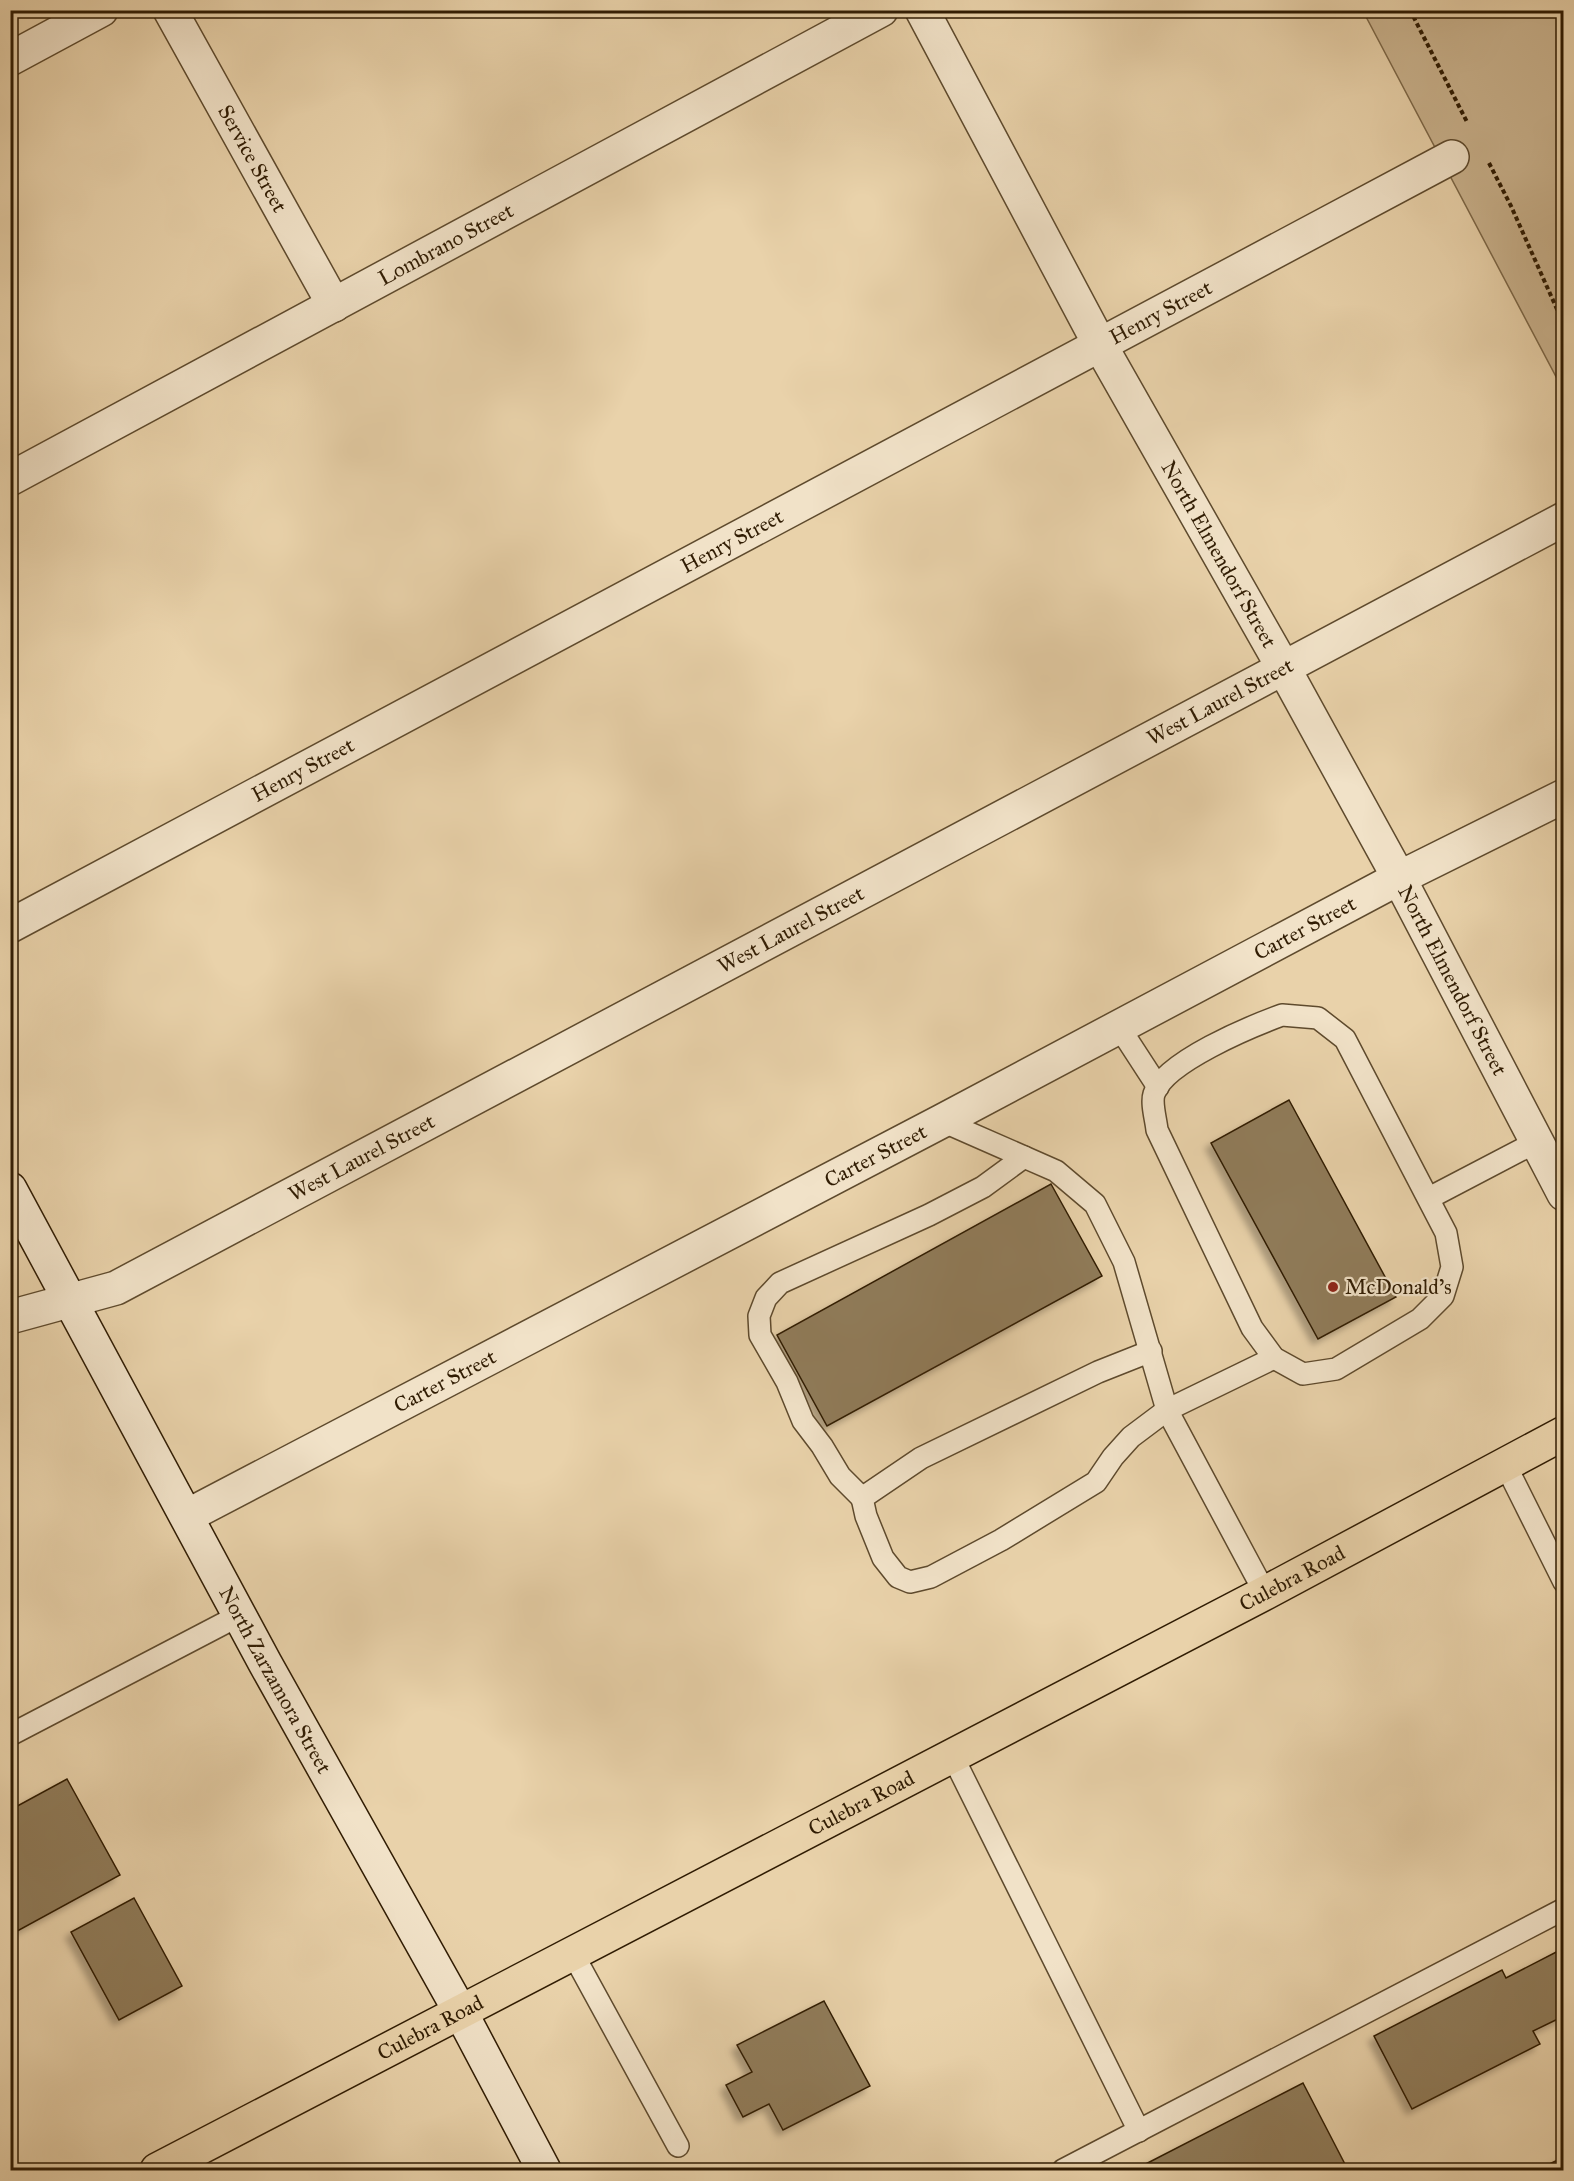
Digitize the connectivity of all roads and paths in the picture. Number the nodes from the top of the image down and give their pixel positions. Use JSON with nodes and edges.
{"nodes":[{"id":1,"x":101,"y":10,"type":"edge"},
{"id":2,"x":170,"y":10,"type":"edge"},
{"id":3,"x":881,"y":10,"type":"edge"},
{"id":4,"x":922,"y":10,"type":"edge"},
{"id":5,"x":10,"y":59,"type":"edge"},
{"id":6,"x":1452,"y":157,"type":"dead end"},
{"id":7,"x":334,"y":305,"type":"junction"},
{"id":8,"x":1100,"y":345,"type":"junction"},
{"id":9,"x":10,"y":479,"type":"edge"},
{"id":10,"x":1563,"y":519,"type":"edge"},
{"id":11,"x":1283,"y":666,"type":"junction"},
{"id":12,"x":1563,"y":795,"type":"edge"},
{"id":13,"x":1400,"y":878,"type":"junction"},
{"id":14,"x":10,"y":926,"type":"edge"},
{"id":15,"x":1119,"y":1027,"type":"junction"},
{"id":16,"x":1158,"y":1087,"type":"junction"},
{"id":17,"x":942,"y":1121,"type":"junction"},
{"id":18,"x":1536,"y":1142,"type":"junction"},
{"id":19,"x":1024,"y":1157,"type":"junction"},
{"id":20,"x":10,"y":1188,"type":"edge"},
{"id":21,"x":1563,"y":1194,"type":"edge"},
{"id":22,"x":1429,"y":1198,"type":"junction"},
{"id":23,"x":70,"y":1299,"type":"junction"},
{"id":24,"x":10,"y":1317,"type":"edge"},
{"id":25,"x":1151,"y":1351,"type":"junction"},
{"id":26,"x":1274,"y":1358,"type":"junction"},
{"id":27,"x":1167,"y":1410,"type":"junction"},
{"id":28,"x":1563,"y":1433,"type":"edge"},
{"id":29,"x":1505,"y":1464,"type":"junction"},
{"id":30,"x":862,"y":1498,"type":"junction"},
{"id":31,"x":187,"y":1516,"type":"junction"},
{"id":32,"x":1563,"y":1582,"type":"edge"},
{"id":33,"x":1265,"y":1593,"type":"junction"},
{"id":34,"x":240,"y":1615,"type":"junction"},
{"id":35,"x":10,"y":1735,"type":"edge"},
{"id":36,"x":952,"y":1755,"type":"junction"},
{"id":37,"x":1563,"y":1909,"type":"edge"},
{"id":38,"x":573,"y":1954,"type":"junction"},
{"id":39,"x":461,"y":2013,"type":"junction"},
{"id":40,"x":1139,"y":2131,"type":"junction"},
{"id":41,"x":678,"y":2146,"type":"dead end"},
{"id":42,"x":157,"y":2170,"type":"edge"},
{"id":43,"x":544,"y":2170,"type":"edge"},
{"id":44,"x":1063,"y":2170,"type":"edge"}],
"edges":[{"from":1,"to":5,"type":"street"},
{"from":2,"to":7,"type":"street","name":"Service Street"},
{"from":3,"to":7,"type":"street","name":"Lombrano Street"},
{"from":4,"to":8,"type":"street","name":"North Elmendorf Street"},
{"from":6,"to":8,"type":"street","name":"Henry Street"},
{"from":7,"to":9,"type":"street","name":"Lombrano Street"},
{"from":8,"to":11,"type":"street","name":"North Elmendorf Street"},
{"from":8,"to":14,"type":"street","name":"Henry Street"},
{"from":10,"to":11,"type":"street","name":"West Laurel Street"},
{"from":11,"to":13,"type":"street","name":"North Elmendorf Street"},
{"from":11,"to":23,"type":"street","name":"West Laurel Street"},
{"from":12,"to":13,"type":"street","name":"Carter Street"},
{"from":13,"to":15,"type":"street","name":"Carter Street"},
{"from":13,"to":18,"type":"street","name":"North Elmendorf Street"},
{"from":15,"to":16,"type":"lane"},
{"from":15,"to":17,"type":"street","name":"Carter Street"},
{"from":16,"to":22,"type":"lane"},
{"from":16,"to":26,"type":"lane"},
{"from":17,"to":19,"type":"lane"},
{"from":17,"to":31,"type":"street","name":"Carter Street"},
{"from":18,"to":21,"type":"street","name":"North Elmendorf Street"},
{"from":18,"to":22,"type":"lane"},
{"from":19,"to":25,"type":"lane"},
{"from":19,"to":30,"type":"lane"},
{"from":20,"to":23,"type":"street","name":"North Zarzamora Street"},
{"from":22,"to":26,"type":"lane"},
{"from":23,"to":24,"type":"street","name":"West Laurel Street"},
{"from":23,"to":31,"type":"street","name":"North Zarzamora Street"},
{"from":25,"to":27,"type":"lane"},
{"from":25,"to":30,"type":"lane"},
{"from":26,"to":27,"type":"lane"},
{"from":27,"to":30,"type":"lane"},
{"from":27,"to":33,"type":"lane"},
{"from":28,"to":29,"type":"main road","name":"Culebra Road"},
{"from":29,"to":32,"type":"lane"},
{"from":29,"to":33,"type":"main road","name":"Culebra Road"},
{"from":31,"to":34,"type":"street","name":"North Zarzamora Street"},
{"from":33,"to":36,"type":"main road","name":"Culebra Road"},
{"from":34,"to":35,"type":"lane"},
{"from":34,"to":39,"type":"street","name":"North Zarzamora Street"},
{"from":36,"to":38,"type":"main road","name":"Culebra Road"},
{"from":36,"to":40,"type":"lane"},
{"from":37,"to":40,"type":"lane"},
{"from":38,"to":39,"type":"main road","name":"Culebra Road"},
{"from":38,"to":41,"type":"lane"},
{"from":39,"to":42,"type":"main road","name":"Culebra Road"},
{"from":39,"to":43,"type":"street","name":"North Zarzamora Street"},
{"from":40,"to":44,"type":"lane"}]}
